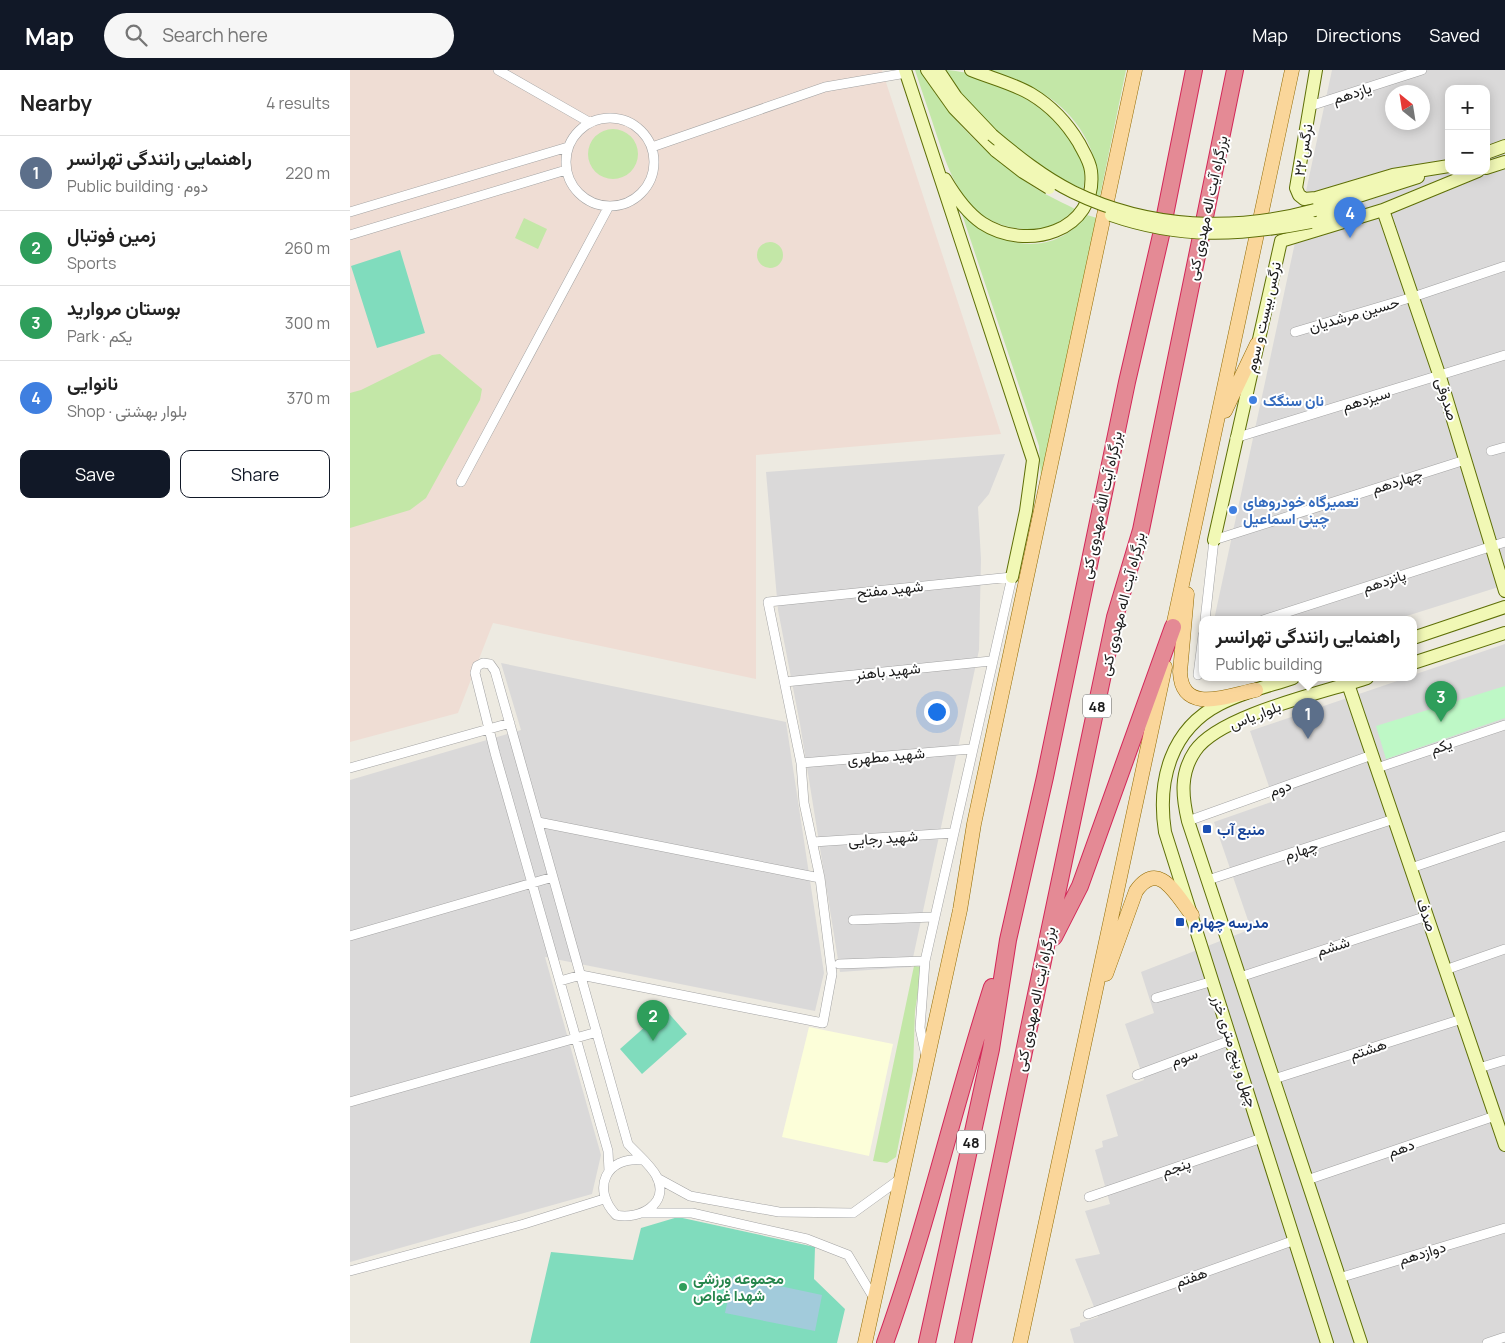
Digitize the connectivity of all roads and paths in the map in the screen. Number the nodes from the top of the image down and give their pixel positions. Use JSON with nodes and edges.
{"nodes":[{"id":1,"x":498,"y":70,"type":"edge"},
{"id":2,"x":926,"y":70,"type":"edge"},
{"id":3,"x":938,"y":70,"type":"edge"},
{"id":4,"x":971,"y":70,"type":"edge"},
{"id":5,"x":1135,"y":70,"type":"edge"},
{"id":6,"x":1194,"y":70,"type":"edge"},
{"id":7,"x":1235,"y":70,"type":"edge"},
{"id":8,"x":1292,"y":70,"type":"edge"},
{"id":9,"x":1316,"y":70,"type":"edge"},
{"id":10,"x":1422,"y":70,"type":"edge"},
{"id":11,"x":906,"y":71,"type":"edge"},
{"id":12,"x":1310,"y":106,"type":"junction"},
{"id":13,"x":590,"y":122,"type":"junction"},
{"id":14,"x":1505,"y":146,"type":"edge"},
{"id":15,"x":568,"y":147,"type":"junction"},
{"id":16,"x":652,"y":147,"type":"junction"},
{"id":17,"x":1490,"y":152,"type":"edge"},
{"id":18,"x":932,"y":155,"type":"junction"},
{"id":19,"x":1505,"y":162,"type":"edge"},
{"id":20,"x":1445,"y":167,"type":"edge"},
{"id":21,"x":1445,"y":167,"type":"edge"},
{"id":22,"x":1490,"y":167,"type":"edge"},
{"id":23,"x":566,"y":170,"type":"junction"},
{"id":24,"x":1465,"y":175,"type":"edge"},
{"id":25,"x":1468,"y":175,"type":"edge"},
{"id":26,"x":610,"y":206,"type":"junction"},
{"id":27,"x":1384,"y":210,"type":"junction"},
{"id":28,"x":350,"y":212,"type":"edge"},
{"id":29,"x":350,"y":235,"type":"edge"},
{"id":30,"x":1505,"y":266,"type":"edge"},
{"id":31,"x":1413,"y":298,"type":"junction"},
{"id":32,"x":1295,"y":332,"type":"dead end"},
{"id":33,"x":1257,"y":344,"type":"junction"},
{"id":34,"x":1505,"y":355,"type":"edge"},
{"id":35,"x":1440,"y":377,"type":"junction"},
{"id":36,"x":1216,"y":429,"type":"junction"},
{"id":37,"x":1235,"y":438,"type":"junction"},
{"id":38,"x":1505,"y":446,"type":"edge"},
{"id":39,"x":1491,"y":451,"type":"dead end"},
{"id":40,"x":1465,"y":460,"type":"junction"},
{"id":41,"x":461,"y":482,"type":"dead end"},
{"id":42,"x":1044,"y":507,"type":"junction"},
{"id":43,"x":1020,"y":538,"type":"junction"},
{"id":44,"x":1214,"y":540,"type":"junction"},
{"id":45,"x":1505,"y":542,"type":"edge"},
{"id":46,"x":1491,"y":546,"type":"junction"},
{"id":47,"x":1188,"y":558,"type":"junction"},
{"id":48,"x":1030,"y":569,"type":"junction"},
{"id":49,"x":1012,"y":576,"type":"junction"},
{"id":50,"x":1505,"y":591,"type":"edge"},
{"id":51,"x":1505,"y":607,"type":"edge"},
{"id":52,"x":1205,"y":616,"type":"edge"},
{"id":53,"x":1275,"y":616,"type":"edge"},
{"id":54,"x":1173,"y":628,"type":"junction"},
{"id":55,"x":1505,"y":633,"type":"edge"},
{"id":56,"x":1417,"y":637,"type":"edge"},
{"id":57,"x":991,"y":661,"type":"junction"},
{"id":58,"x":1417,"y":662,"type":"edge"},
{"id":59,"x":1199,"y":668,"type":"edge"},
{"id":60,"x":1198,"y":675,"type":"dead end"},
{"id":61,"x":1284,"y":681,"type":"edge"},
{"id":62,"x":1358,"y":681,"type":"edge"},
{"id":63,"x":785,"y":682,"type":"junction"},
{"id":64,"x":1348,"y":684,"type":"junction"},
{"id":65,"x":1256,"y":690,"type":"junction"},
{"id":66,"x":1234,"y":698,"type":"junction"},
{"id":67,"x":1243,"y":717,"type":"junction"},
{"id":68,"x":510,"y":723,"type":"junction"},
{"id":69,"x":1505,"y":725,"type":"edge"},
{"id":70,"x":489,"y":729,"type":"junction"},
{"id":71,"x":972,"y":749,"type":"junction"},
{"id":72,"x":1372,"y":755,"type":"junction"},
{"id":73,"x":1170,"y":757,"type":"joint"},
{"id":74,"x":801,"y":763,"type":"junction"},
{"id":75,"x":1187,"y":766,"type":"joint"},
{"id":76,"x":350,"y":768,"type":"edge"},
{"id":77,"x":1377,"y":768,"type":"junction"},
{"id":78,"x":1394,"y":819,"type":"junction"},
{"id":79,"x":1188,"y":821,"type":"junction"},
{"id":80,"x":538,"y":822,"type":"junction"},
{"id":81,"x":953,"y":833,"type":"junction"},
{"id":82,"x":1505,"y":836,"type":"edge"},
{"id":83,"x":813,"y":842,"type":"dead end"},
{"id":84,"x":1411,"y":868,"type":"junction"},
{"id":85,"x":553,"y":877,"type":"junction"},
{"id":86,"x":820,"y":878,"type":"junction"},
{"id":87,"x":1208,"y":880,"type":"junction"},
{"id":88,"x":532,"y":884,"type":"junction"},
{"id":89,"x":1192,"y":915,"type":"junction"},
{"id":90,"x":1427,"y":916,"type":"junction"},
{"id":91,"x":934,"y":917,"type":"junction"},
{"id":92,"x":853,"y":920,"type":"dead end"},
{"id":93,"x":350,"y":936,"type":"edge"},
{"id":94,"x":1008,"y":940,"type":"junction"},
{"id":95,"x":1505,"y":949,"type":"edge"},
{"id":96,"x":1044,"y":957,"type":"junction"},
{"id":97,"x":925,"y":960,"type":"junction"},
{"id":98,"x":839,"y":964,"type":"dead end"},
{"id":99,"x":1445,"y":970,"type":"junction"},
{"id":100,"x":581,"y":975,"type":"junction"},
{"id":101,"x":1240,"y":977,"type":"junction"},
{"id":102,"x":560,"y":980,"type":"junction"},
{"id":103,"x":1213,"y":981,"type":"junction"},
{"id":104,"x":1156,"y":998,"type":"dead end"},
{"id":105,"x":1462,"y":1019,"type":"junction"},
{"id":106,"x":597,"y":1032,"type":"junction"},
{"id":107,"x":1085,"y":1033,"type":"junction"},
{"id":108,"x":576,"y":1038,"type":"junction"},
{"id":109,"x":1231,"y":1040,"type":"junction"},
{"id":110,"x":927,"y":1058,"type":"junction"},
{"id":111,"x":1505,"y":1060,"type":"edge"},
{"id":112,"x":1479,"y":1068,"type":"junction"},
{"id":113,"x":1137,"y":1075,"type":"dead end"},
{"id":114,"x":1274,"y":1080,"type":"junction"},
{"id":115,"x":350,"y":1102,"type":"edge"},
{"id":116,"x":1495,"y":1116,"type":"junction"},
{"id":117,"x":1262,"y":1138,"type":"junction"},
{"id":118,"x":1505,"y":1145,"type":"edge"},
{"id":119,"x":642,"y":1160,"type":"junction"},
{"id":120,"x":609,"y":1171,"type":"junction"},
{"id":121,"x":657,"y":1178,"type":"junction"},
{"id":122,"x":900,"y":1179,"type":"junction"},
{"id":123,"x":1307,"y":1180,"type":"junction"},
{"id":124,"x":1089,"y":1197,"type":"dead end"},
{"id":125,"x":604,"y":1199,"type":"junction"},
{"id":126,"x":644,"y":1213,"type":"junction"},
{"id":127,"x":1505,"y":1228,"type":"edge"},
{"id":128,"x":1295,"y":1240,"type":"junction"},
{"id":129,"x":350,"y":1270,"type":"edge"},
{"id":130,"x":1339,"y":1278,"type":"junction"},
{"id":131,"x":875,"y":1300,"type":"junction"},
{"id":132,"x":1088,"y":1314,"type":"dead end"},
{"id":133,"x":1505,"y":1337,"type":"edge"},
{"id":134,"x":1324,"y":1342,"type":"edge"},
{"id":135,"x":865,"y":1343,"type":"edge"},
{"id":136,"x":885,"y":1343,"type":"edge"},
{"id":137,"x":927,"y":1343,"type":"edge"},
{"id":138,"x":964,"y":1343,"type":"edge"},
{"id":139,"x":1020,"y":1343,"type":"edge"},
{"id":140,"x":1361,"y":1343,"type":"edge"},
{"id":141,"x":1487,"y":1343,"type":"edge"}],
"edges":[{"from":1,"to":13,"type":"street"},
{"from":2,"to":24,"type":"main road","bridge":true},
{"from":3,"to":20,"type":"main road","bridge":true},
{"from":4,"to":18,"type":"main road"},
{"from":5,"to":42,"type":"main road"},
{"from":6,"to":94,"type":"highway","name":"بزرگراه آیت الله مهدوی کنی","number":"48"},
{"from":7,"to":96,"type":"highway","name":"بزرگراه آیت اله مهدوی کنی","number":"48"},
{"from":8,"to":36,"type":"main road"},
{"from":9,"to":12,"type":"main road","name":"نرگس ۲۲"},
{"from":10,"to":12,"type":"street","name":"یازدهم"},
{"from":11,"to":16,"type":"street"},
{"from":11,"to":18,"type":"main road"},
{"from":12,"to":21,"type":"main road","name":"نرگس ۲۲"},
{"from":13,"to":15,"type":"street"},
{"from":13,"to":16,"type":"street"},
{"from":14,"to":17,"type":"main road"},
{"from":15,"to":23,"type":"street"},
{"from":15,"to":28,"type":"street"},
{"from":16,"to":26,"type":"street"},
{"from":18,"to":43,"type":"main road"},
{"from":19,"to":22,"type":"main road"},
{"from":23,"to":26,"type":"street"},
{"from":23,"to":29,"type":"street"},
{"from":25,"to":27,"type":"main road"},
{"from":26,"to":41,"type":"street"},
{"from":27,"to":31,"type":"main road","name":"صدوقی"},
{"from":27,"to":33,"type":"main road","name":"نرگس بیست و سوم"},
{"from":30,"to":31,"type":"street","name":"حسین مرشدیان"},
{"from":31,"to":32,"type":"street","name":"حسین مرشدیان"},
{"from":31,"to":35,"type":"main road","name":"صدوقی"},
{"from":33,"to":36,"type":"main road"},
{"from":33,"to":37,"type":"main road","name":"نرگس بیست و سوم"},
{"from":34,"to":35,"type":"street","name":"سیزدهم"},
{"from":35,"to":37,"type":"street","name":"سیزدهم"},
{"from":35,"to":40,"type":"main road","name":"صدوقی"},
{"from":36,"to":47,"type":"main road"},
{"from":37,"to":44,"type":"main road","name":"نرگس بیست و سوم"},
{"from":38,"to":39,"type":"street"},
{"from":40,"to":44,"type":"street","name":"چهاردهم"},
{"from":40,"to":46,"type":"main road","name":"صدوقی"},
{"from":42,"to":43,"type":"main road"},
{"from":42,"to":48,"type":"main road"},
{"from":43,"to":48,"type":"main road"},
{"from":43,"to":49,"type":"main road"},
{"from":44,"to":52,"type":"street"},
{"from":45,"to":46,"type":"street","name":"پانزدهم"},
{"from":46,"to":50,"type":"main road","name":"صدوقی"},
{"from":46,"to":53,"type":"street","name":"پانزدهم"},
{"from":47,"to":54,"type":"main road"},
{"from":47,"to":65,"type":"main road"},
{"from":48,"to":110,"type":"main road"},
{"from":49,"to":57,"type":"street"},
{"from":49,"to":63,"type":"street","name":"شهید مفتح"},
{"from":51,"to":56,"type":"main road"},
{"from":54,"to":96,"type":"highway"},
{"from":54,"to":107,"type":"main road"},
{"from":55,"to":58,"type":"main road"},
{"from":57,"to":63,"type":"street","name":"شهید باهنر"},
{"from":57,"to":71,"type":"street"},
{"from":59,"to":60,"type":"street"},
{"from":61,"to":65,"type":"main road","name":"بلوار یاس"},
{"from":62,"to":64,"type":"main road","name":"بلوار یاس"},
{"from":63,"to":74,"type":"street"},
{"from":64,"to":67,"type":"main road","name":"بلوار یاس"},
{"from":64,"to":72,"type":"main road","name":"صدف"},
{"from":65,"to":66,"type":"main road","name":"بلوار یاس"},
{"from":66,"to":67,"type":"main road"},
{"from":66,"to":73,"type":"main road","name":"بلوار یاس"},
{"from":67,"to":75,"type":"main road","name":"بلوار یاس"},
{"from":68,"to":70,"type":"street"},
{"from":68,"to":70,"type":"street"},
{"from":68,"to":80,"type":"street"},
{"from":69,"to":77,"type":"street","name":"یکم"},
{"from":70,"to":76,"type":"street"},
{"from":70,"to":88,"type":"street"},
{"from":71,"to":74,"type":"street","name":"شهید مطهری"},
{"from":71,"to":81,"type":"street"},
{"from":72,"to":77,"type":"main road","name":"صدف"},
{"from":72,"to":79,"type":"street","name":"دوم"},
{"from":73,"to":89,"type":"main road","name":"چهل و پنج متری خزر"},
{"from":74,"to":86,"type":"street"},
{"from":75,"to":79,"type":"main road","name":"چهل و پنج متری خزر"},
{"from":77,"to":78,"type":"main road","name":"صدف"},
{"from":78,"to":84,"type":"main road","name":"صدف"},
{"from":78,"to":87,"type":"street","name":"چهارم"},
{"from":79,"to":87,"type":"main road","name":"چهل و پنج متری خزر"},
{"from":80,"to":85,"type":"street"},
{"from":80,"to":86,"type":"street"},
{"from":81,"to":83,"type":"street","name":"شهید رجایی"},
{"from":81,"to":91,"type":"street"},
{"from":82,"to":84,"type":"street"},
{"from":84,"to":90,"type":"main road","name":"صدف"},
{"from":85,"to":88,"type":"street"},
{"from":85,"to":100,"type":"street"},
{"from":86,"to":100,"type":"street"},
{"from":87,"to":101,"type":"main road","name":"چهل و پنج متری خزر"},
{"from":88,"to":93,"type":"street"},
{"from":88,"to":102,"type":"street"},
{"from":89,"to":103,"type":"main road","name":"چهل و پنج متری خزر"},
{"from":89,"to":107,"type":"main road"},
{"from":90,"to":99,"type":"main road","name":"صدف"},
{"from":90,"to":101,"type":"street","name":"ششم"},
{"from":91,"to":92,"type":"street"},
{"from":91,"to":97,"type":"street"},
{"from":94,"to":136,"type":"highway"},
{"from":94,"to":137,"type":"highway","number":"48"},
{"from":95,"to":99,"type":"street"},
{"from":96,"to":138,"type":"highway","name":"بزرگراه آیت اله مهدوی کنی","number":"48"},
{"from":97,"to":98,"type":"street"},
{"from":97,"to":110,"type":"street"},
{"from":99,"to":105,"type":"main road","name":"صدف"},
{"from":100,"to":102,"type":"street"},
{"from":100,"to":106,"type":"street"},
{"from":101,"to":114,"type":"main road","name":"چهل و پنج متری خزر"},
{"from":102,"to":108,"type":"street"},
{"from":103,"to":104,"type":"street"},
{"from":103,"to":109,"type":"main road","name":"چهل و پنج متری خزر"},
{"from":105,"to":112,"type":"main road","name":"صدف"},
{"from":105,"to":114,"type":"street","name":"هشتم"},
{"from":106,"to":108,"type":"street"},
{"from":106,"to":119,"type":"street"},
{"from":107,"to":139,"type":"main road"},
{"from":108,"to":115,"type":"street"},
{"from":108,"to":120,"type":"street"},
{"from":109,"to":113,"type":"street","name":"سوم"},
{"from":109,"to":117,"type":"main road","name":"چهل و پنج متری خزر"},
{"from":110,"to":122,"type":"main road"},
{"from":111,"to":112,"type":"street"},
{"from":112,"to":116,"type":"main road","name":"صدف"},
{"from":114,"to":123,"type":"main road","name":"چهل و پنج متری خزر"},
{"from":116,"to":118,"type":"main road","name":"صدف"},
{"from":116,"to":123,"type":"street","name":"دهم"},
{"from":117,"to":124,"type":"street","name":"پنجم"},
{"from":117,"to":128,"type":"main road","name":"چهل و پنج متری خزر"},
{"from":119,"to":120,"type":"street"},
{"from":119,"to":121,"type":"street"},
{"from":120,"to":125,"type":"street"},
{"from":121,"to":122,"type":"street"},
{"from":121,"to":126,"type":"street"},
{"from":122,"to":131,"type":"main road"},
{"from":123,"to":130,"type":"main road","name":"چهل و پنج متری خزر"},
{"from":125,"to":126,"type":"street"},
{"from":125,"to":129,"type":"street"},
{"from":126,"to":131,"type":"street"},
{"from":127,"to":130,"type":"street","name":"دوازدهم"},
{"from":128,"to":132,"type":"street","name":"هفتم"},
{"from":128,"to":134,"type":"main road","name":"چهل و پنج متری خزر"},
{"from":130,"to":140,"type":"main road","name":"چهل و پنج متری خزر"},
{"from":131,"to":135,"type":"main road"},
{"from":133,"to":141,"type":"street"}]}
